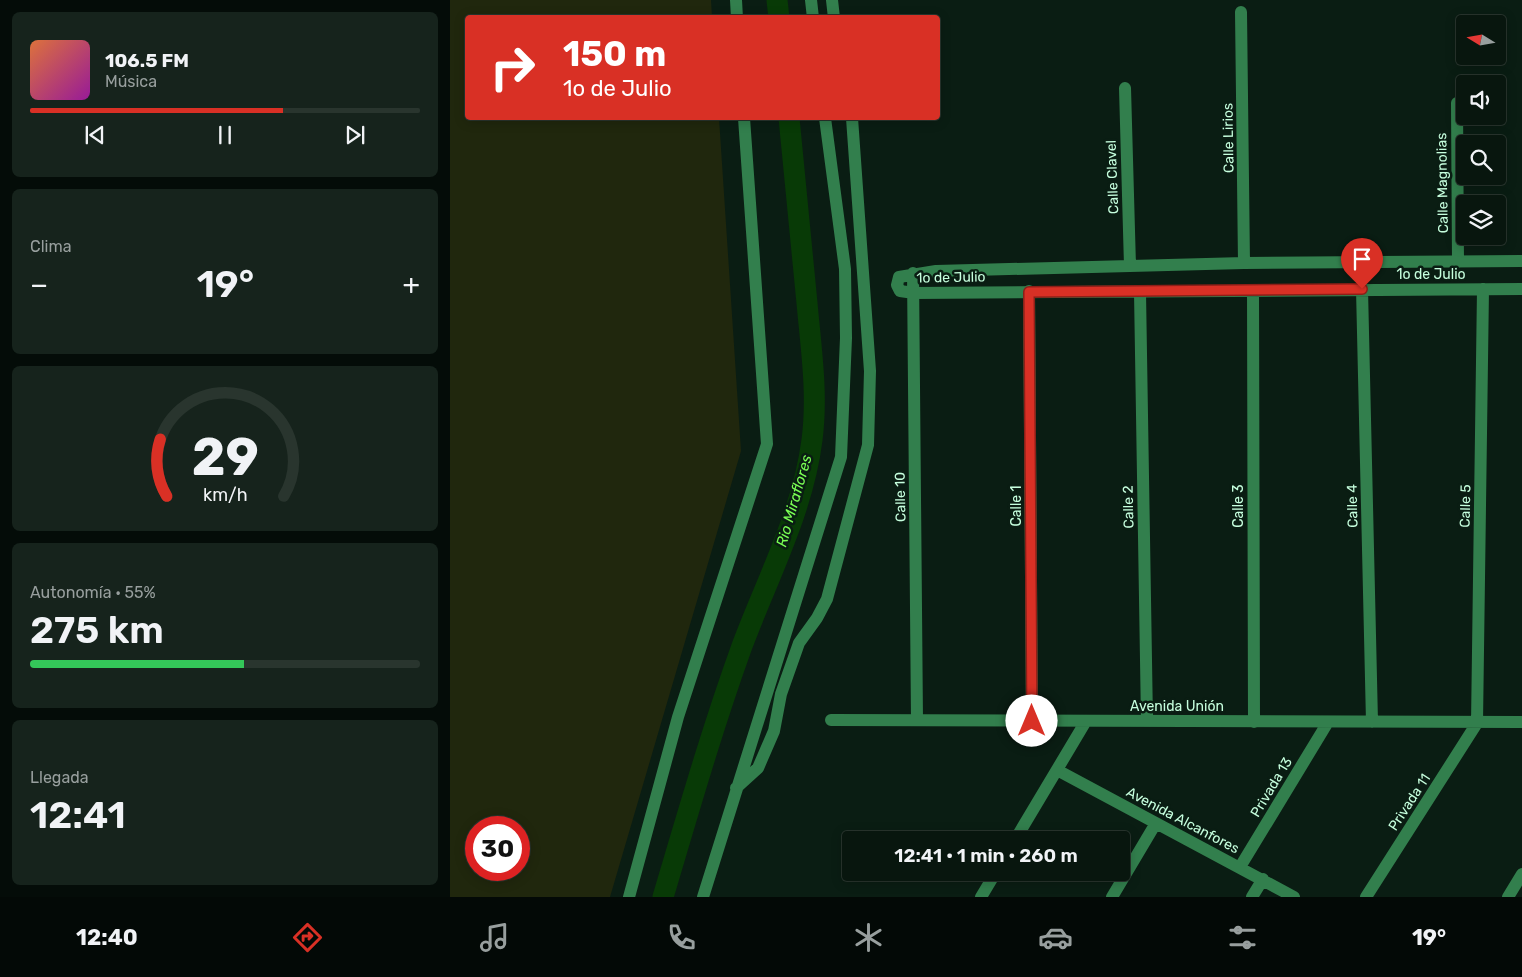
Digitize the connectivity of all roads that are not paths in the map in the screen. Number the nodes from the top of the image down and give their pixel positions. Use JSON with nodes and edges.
{"nodes":[{"id":1,"x":736,"y":0,"type":"edge"},
{"id":2,"x":810,"y":0,"type":"edge"},
{"id":3,"x":832,"y":0,"type":"edge"},
{"id":4,"x":1241,"y":12,"type":"dead end"},
{"id":5,"x":737,"y":15,"type":"edge"},
{"id":6,"x":812,"y":15,"type":"edge"},
{"id":7,"x":834,"y":15,"type":"edge"},
{"id":8,"x":1125,"y":88,"type":"dead end"},
{"id":9,"x":744,"y":120,"type":"edge"},
{"id":10,"x":826,"y":120,"type":"edge"},
{"id":11,"x":852,"y":120,"type":"edge"},
{"id":12,"x":1457,"y":125,"type":"edge"},
{"id":13,"x":1522,"y":261,"type":"edge"},
{"id":14,"x":1244,"y":262,"type":"junction"},
{"id":15,"x":1458,"y":262,"type":"junction"},
{"id":16,"x":1130,"y":266,"type":"junction"},
{"id":17,"x":914,"y":274,"type":"joint"},
{"id":18,"x":1362,"y":289,"type":"junction"},
{"id":19,"x":1482,"y":289,"type":"junction"},
{"id":20,"x":1522,"y":289,"type":"edge"},
{"id":21,"x":1253,"y":290,"type":"junction"},
{"id":22,"x":1029,"y":292,"type":"junction"},
{"id":23,"x":1140,"y":292,"type":"junction"},
{"id":24,"x":914,"y":293,"type":"junction"},
{"id":25,"x":831,"y":720,"type":"dead end"},
{"id":26,"x":918,"y":720,"type":"junction"},
{"id":27,"x":1032,"y":721,"type":"junction"},
{"id":28,"x":1086,"y":721,"type":"junction"},
{"id":29,"x":1146,"y":721,"type":"junction"},
{"id":30,"x":1254,"y":722,"type":"junction"},
{"id":31,"x":1328,"y":722,"type":"junction"},
{"id":32,"x":1372,"y":722,"type":"junction"},
{"id":33,"x":1522,"y":722,"type":"edge"},
{"id":34,"x":1477,"y":723,"type":"junction"},
{"id":35,"x":1057,"y":770,"type":"junction"},
{"id":36,"x":736,"y":788,"type":"junction"},
{"id":37,"x":1156,"y":823,"type":"junction"},
{"id":38,"x":1020,"y":831,"type":"edge"},
{"id":39,"x":1240,"y":867,"type":"junction"},
{"id":40,"x":1522,"y":874,"type":"edge"},
{"id":41,"x":1262,"y":879,"type":"junction"},
{"id":42,"x":991,"y":881,"type":"edge"},
{"id":43,"x":630,"y":897,"type":"edge"},
{"id":44,"x":703,"y":897,"type":"edge"},
{"id":45,"x":981,"y":897,"type":"edge"},
{"id":46,"x":1112,"y":897,"type":"edge"},
{"id":47,"x":1252,"y":897,"type":"edge"},
{"id":48,"x":1294,"y":897,"type":"edge"},
{"id":49,"x":1366,"y":897,"type":"edge"},
{"id":50,"x":1508,"y":897,"type":"edge"}],
"edges":[{"from":1,"to":5,"type":"street"},
{"from":2,"to":6,"type":"street"},
{"from":3,"to":7,"type":"street"},
{"from":4,"to":14,"type":"street","name":"Calle Lirios"},
{"from":8,"to":16,"type":"street","name":"Calle Clavel"},
{"from":9,"to":43,"type":"street"},
{"from":10,"to":36,"type":"street"},
{"from":11,"to":36,"type":"street"},
{"from":12,"to":15,"type":"street","name":"Calle Magnolias"},
{"from":13,"to":15,"type":"street","name":"1o de Julio"},
{"from":14,"to":15,"type":"street","name":"1o de Julio"},
{"from":14,"to":16,"type":"street","name":"1o de Julio"},
{"from":16,"to":17,"type":"street","name":"1o de Julio"},
{"from":17,"to":24,"type":"street","name":"Calle 10"},
{"from":18,"to":19,"type":"street","name":"1o de Julio"},
{"from":18,"to":21,"type":"street","name":"1o de Julio"},
{"from":18,"to":32,"type":"street","name":"Calle 4"},
{"from":19,"to":20,"type":"street","name":"1o de Julio"},
{"from":19,"to":34,"type":"street","name":"Calle 5"},
{"from":21,"to":23,"type":"street","name":"1o de Julio"},
{"from":21,"to":30,"type":"street","name":"Calle 3"},
{"from":22,"to":23,"type":"street","name":"1o de Julio"},
{"from":22,"to":24,"type":"street","name":"1o de Julio"},
{"from":22,"to":27,"type":"street","name":"Calle 1"},
{"from":23,"to":29,"type":"street","name":"Calle 2"},
{"from":24,"to":26,"type":"street","name":"Calle 10"},
{"from":25,"to":26,"type":"street","name":"Avenida Unión"},
{"from":26,"to":27,"type":"street","name":"Avenida Unión"},
{"from":27,"to":28,"type":"street","name":"Avenida Unión"},
{"from":28,"to":29,"type":"street","name":"Avenida Unión"},
{"from":28,"to":35,"type":"street"},
{"from":29,"to":30,"type":"street","name":"Avenida Unión"},
{"from":30,"to":31,"type":"street","name":"Avenida Unión"},
{"from":31,"to":32,"type":"street","name":"Avenida Unión"},
{"from":31,"to":39,"type":"street","name":"Privada 13"},
{"from":32,"to":34,"type":"street","name":"Avenida Unión"},
{"from":33,"to":34,"type":"street","name":"Avenida Unión"},
{"from":34,"to":49,"type":"street","name":"Privada 11"},
{"from":35,"to":37,"type":"street","name":"Avenida Alcanfores"},
{"from":35,"to":38,"type":"street"},
{"from":36,"to":44,"type":"street"},
{"from":37,"to":39,"type":"street","name":"Avenida Alcanfores"},
{"from":37,"to":46,"type":"street"},
{"from":39,"to":41,"type":"street","name":"Avenida Alcanfores"},
{"from":40,"to":50,"type":"street"},
{"from":41,"to":47,"type":"street"},
{"from":41,"to":48,"type":"street","name":"Avenida Alcanfores"},
{"from":42,"to":45,"type":"street"}]}
